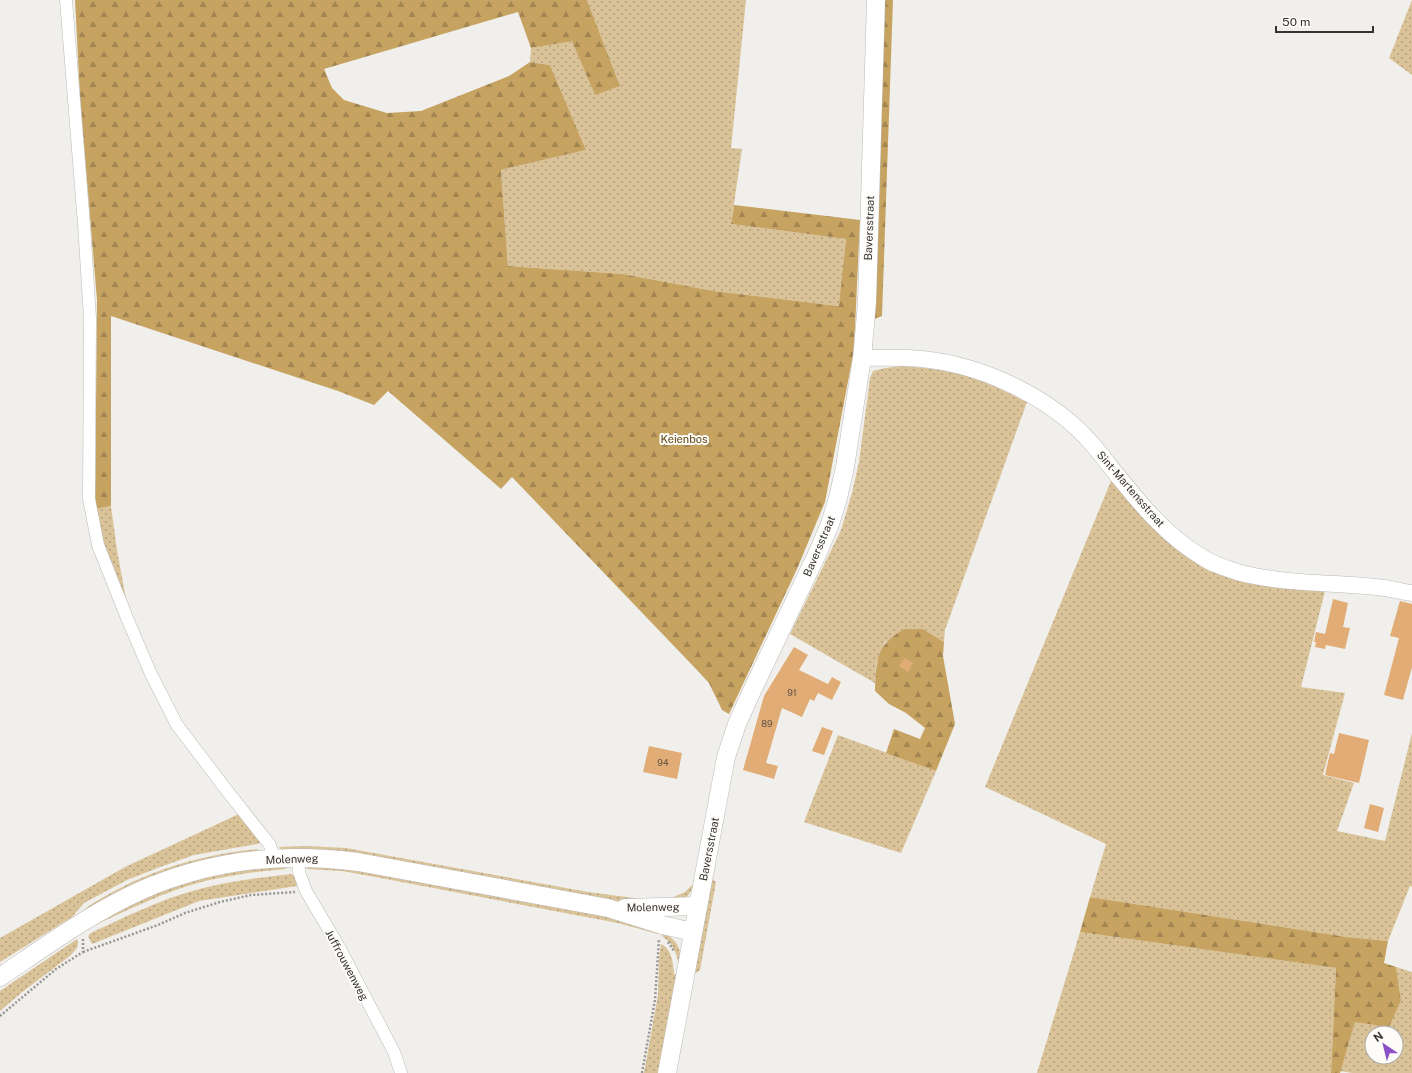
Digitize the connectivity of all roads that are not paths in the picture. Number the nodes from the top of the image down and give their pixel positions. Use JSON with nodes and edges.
{"nodes":[{"id":1,"x":66,"y":0,"type":"edge"},
{"id":2,"x":876,"y":0,"type":"edge"},
{"id":3,"x":862,"y":358,"type":"junction"},
{"id":4,"x":1412,"y":593,"type":"edge"},
{"id":5,"x":298,"y":857,"type":"junction"},
{"id":6,"x":274,"y":858,"type":"junction"},
{"id":7,"x":698,"y":906,"type":"junction"},
{"id":8,"x":608,"y":908,"type":"junction"},
{"id":9,"x":693,"y":932,"type":"junction"},
{"id":10,"x":0,"y":977,"type":"edge"},
{"id":11,"x":401,"y":1073,"type":"edge"},
{"id":12,"x":666,"y":1073,"type":"edge"}],
"edges":[{"from":1,"to":6,"type":"street"},
{"from":2,"to":3,"type":"main road","name":"Baversstraat"},
{"from":3,"to":4,"type":"street","name":"Sint-Martensstraat"},
{"from":3,"to":7,"type":"main road","name":"Baversstraat"},
{"from":5,"to":6,"type":"main road","name":"Molenweg"},
{"from":5,"to":8,"type":"main road","name":"Molenweg"},
{"from":5,"to":11,"type":"street","name":"Juffrouwenweg"},
{"from":6,"to":10,"type":"main road","name":"Molenweg"},
{"from":7,"to":8,"type":"main road","name":"Molenweg"},
{"from":7,"to":9,"type":"main road","name":"Baversstraat"},
{"from":8,"to":9,"type":"main road","name":"Molenweg"},
{"from":9,"to":12,"type":"main road","name":"Baversstraat"}]}
